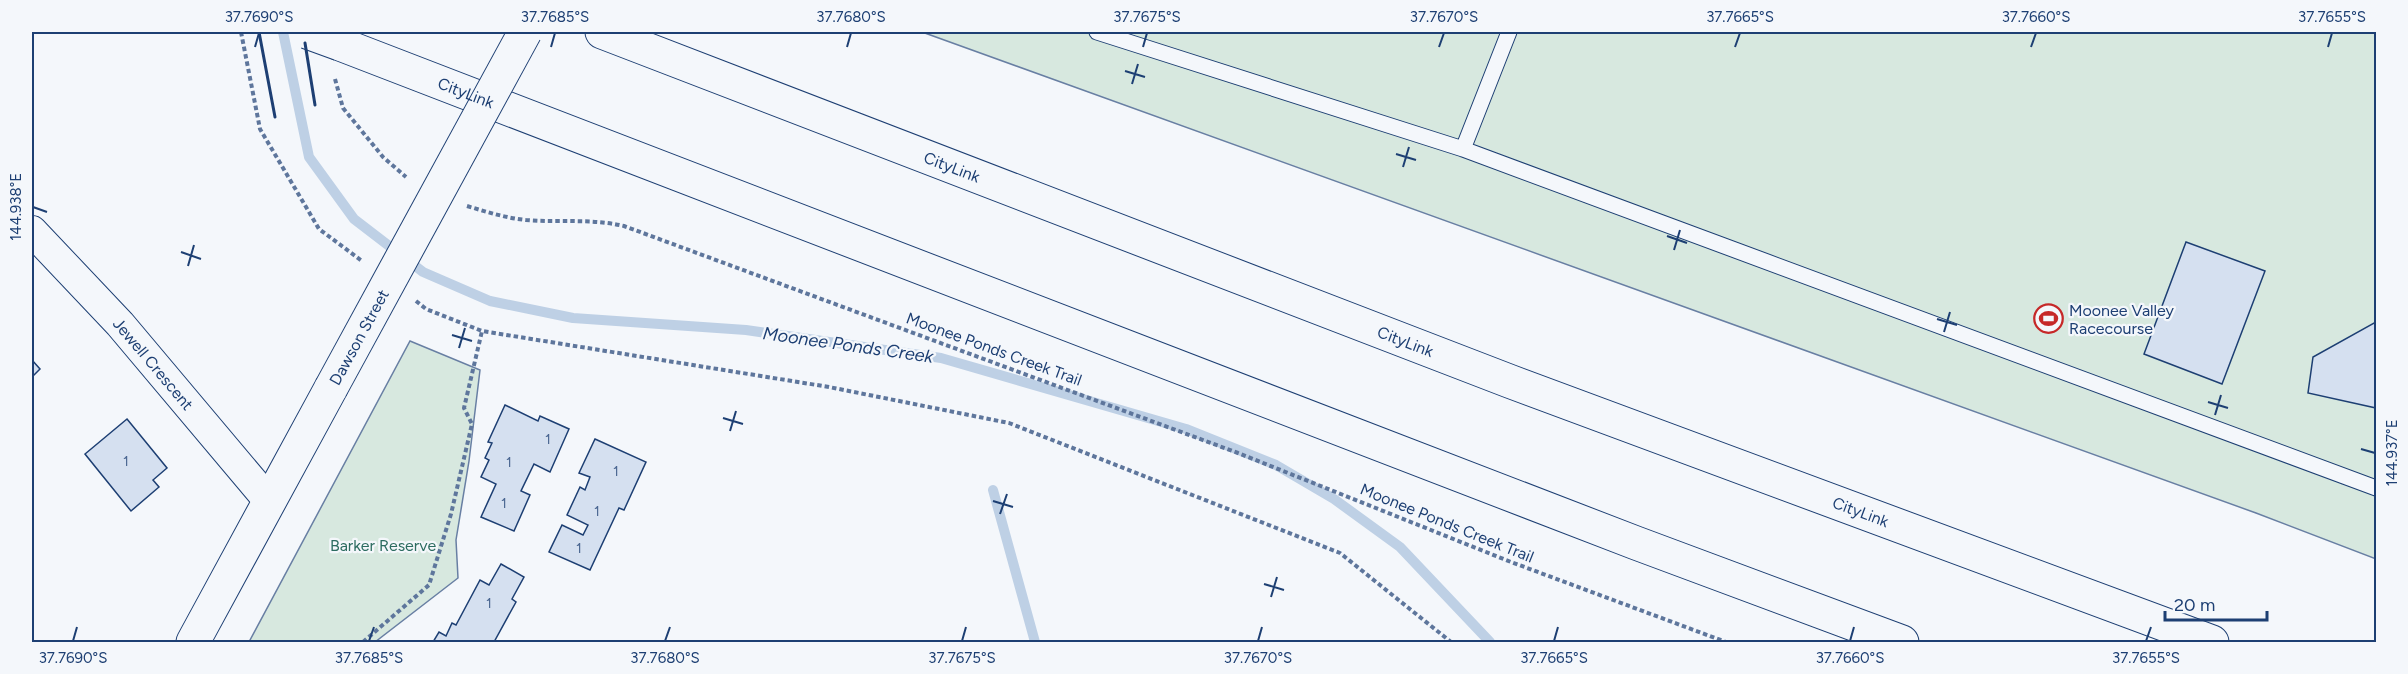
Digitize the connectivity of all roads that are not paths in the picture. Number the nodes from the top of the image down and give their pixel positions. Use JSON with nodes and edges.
{"nodes":[{"id":1,"x":307,"y":32,"type":"edge"},
{"id":2,"x":525,"y":32,"type":"edge"},
{"id":3,"x":602,"y":32,"type":"edge"},
{"id":4,"x":1097,"y":32,"type":"edge"},
{"id":5,"x":1509,"y":32,"type":"edge"},
{"id":6,"x":1462,"y":149,"type":"junction"},
{"id":7,"x":32,"y":231,"type":"edge"},
{"id":8,"x":2376,"y":488,"type":"edge"},
{"id":9,"x":269,"y":501,"type":"junction"},
{"id":10,"x":193,"y":642,"type":"edge"},
{"id":11,"x":1902,"y":642,"type":"edge"},
{"id":12,"x":2212,"y":642,"type":"edge"}],
"edges":[{"from":1,"to":11,"type":"main road","name":"CityLink","bridge":true},
{"from":2,"to":9,"type":"main road","name":"Dawson Street","bridge":true},
{"from":3,"to":12,"type":"main road","name":"CityLink"},
{"from":4,"to":6,"type":"lane"},
{"from":5,"to":6,"type":"lane"},
{"from":6,"to":8,"type":"lane"},
{"from":7,"to":9,"type":"street","name":"Jewell Crescent"},
{"from":9,"to":10,"type":"main road","name":"Dawson Street"}]}
